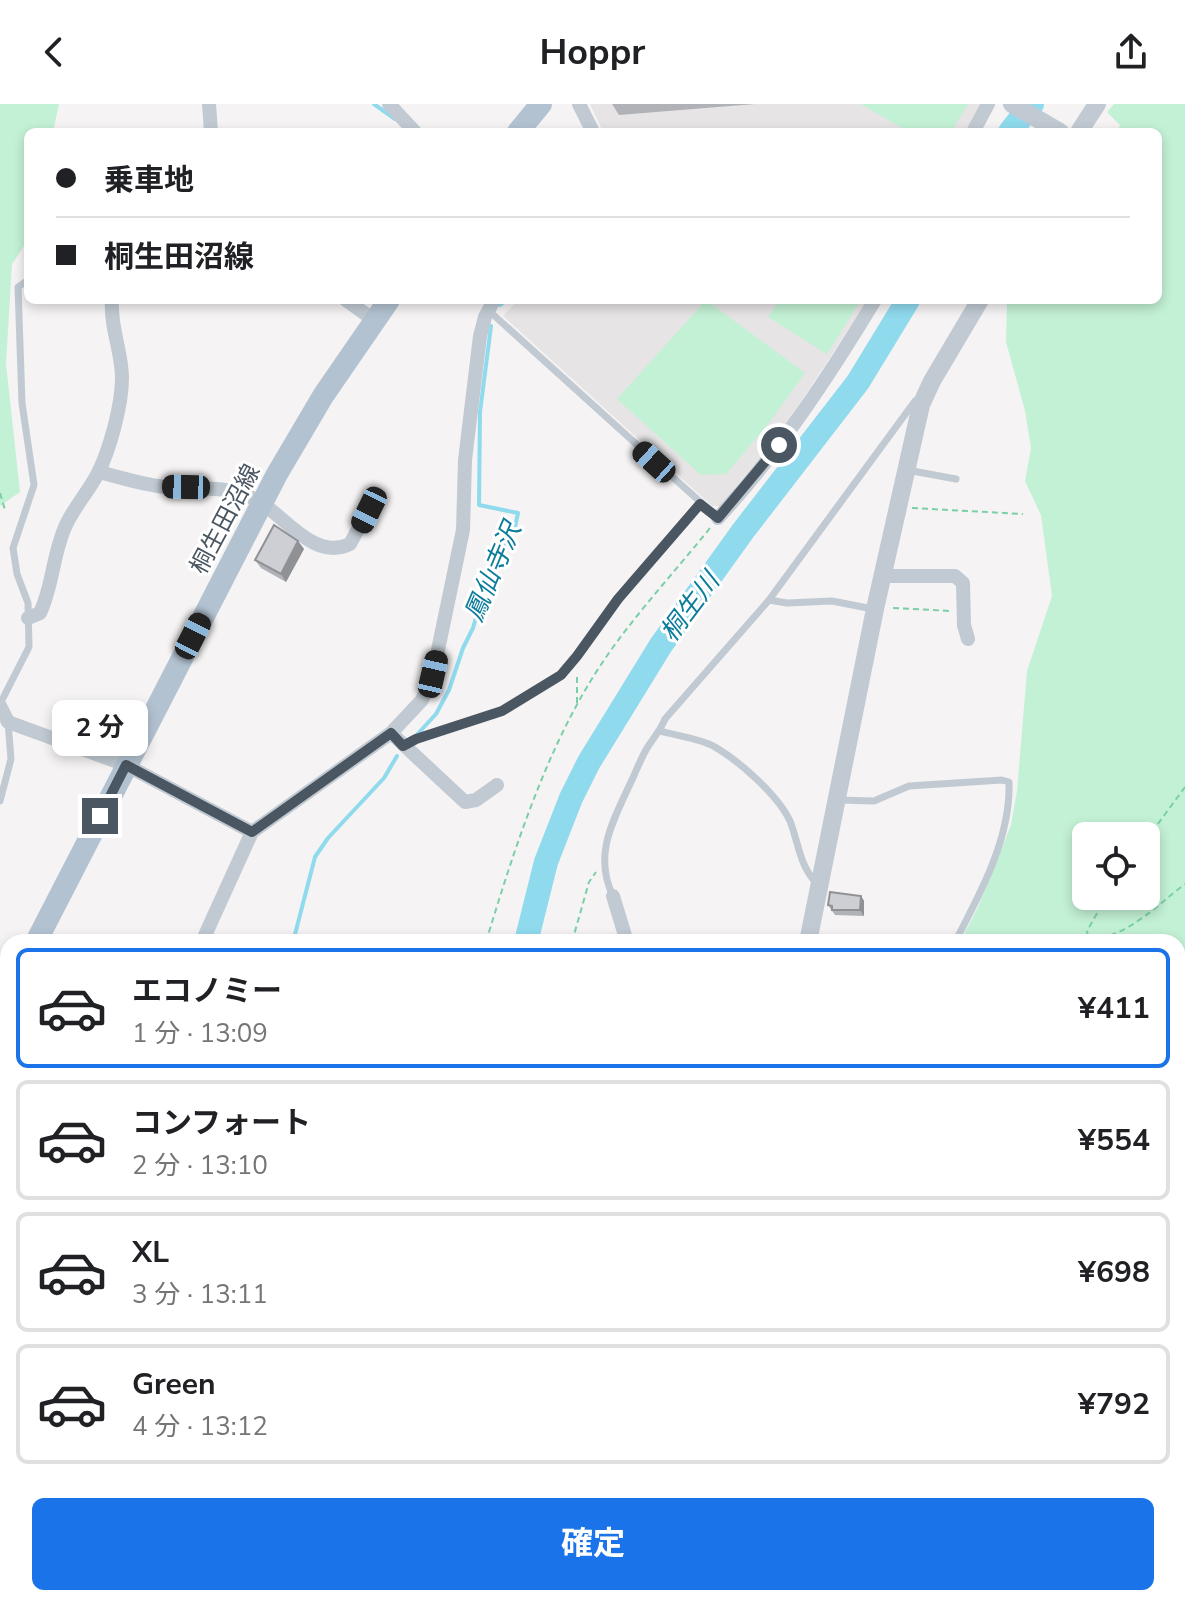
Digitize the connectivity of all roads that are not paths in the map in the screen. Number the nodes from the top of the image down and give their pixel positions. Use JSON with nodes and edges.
{"nodes":[{"id":1,"x":209,"y":104,"type":"edge"},
{"id":2,"x":389,"y":104,"type":"edge"},
{"id":3,"x":541,"y":104,"type":"edge"},
{"id":4,"x":579,"y":104,"type":"edge"},
{"id":5,"x":988,"y":104,"type":"edge"},
{"id":6,"x":1012,"y":104,"type":"edge"},
{"id":7,"x":1097,"y":104,"type":"edge"},
{"id":8,"x":211,"y":128,"type":"edge"},
{"id":9,"x":411,"y":128,"type":"edge"},
{"id":10,"x":521,"y":128,"type":"edge"},
{"id":11,"x":591,"y":128,"type":"edge"},
{"id":12,"x":975,"y":128,"type":"edge"},
{"id":13,"x":1053,"y":128,"type":"edge"},
{"id":14,"x":1082,"y":128,"type":"edge"},
{"id":15,"x":24,"y":283,"type":"edge"},
{"id":16,"x":112,"y":304,"type":"edge"},
{"id":17,"x":352,"y":304,"type":"edge"},
{"id":18,"x":386,"y":304,"type":"edge"},
{"id":19,"x":873,"y":304,"type":"edge"},
{"id":20,"x":978,"y":304,"type":"edge"},
{"id":21,"x":491,"y":305,"type":"edge"},
{"id":22,"x":374,"y":320,"type":"junction"},
{"id":23,"x":932,"y":381,"type":"junction"},
{"id":24,"x":905,"y":470,"type":"junction"},
{"id":25,"x":99,"y":472,"type":"junction"},
{"id":26,"x":956,"y":479,"type":"dead end"},
{"id":27,"x":377,"y":494,"type":"dead end"},
{"id":28,"x":261,"y":503,"type":"junction"},
{"id":29,"x":700,"y":504,"type":"junction"},
{"id":30,"x":718,"y":518,"type":"joint"},
{"id":31,"x":882,"y":576,"type":"junction"},
{"id":32,"x":769,"y":600,"type":"junction"},
{"id":33,"x":881,"y":609,"type":"junction"},
{"id":34,"x":28,"y":618,"type":"junction"},
{"id":35,"x":968,"y":639,"type":"dead end"},
{"id":36,"x":0,"y":705,"type":"edge"},
{"id":37,"x":8,"y":722,"type":"junction"},
{"id":38,"x":660,"y":731,"type":"junction"},
{"id":39,"x":391,"y":733,"type":"junction"},
{"id":40,"x":403,"y":746,"type":"junction"},
{"id":41,"x":126,"y":765,"type":"junction"},
{"id":42,"x":497,"y":785,"type":"dead end"},
{"id":43,"x":836,"y":800,"type":"junction"},
{"id":44,"x":0,"y":801,"type":"edge"},
{"id":45,"x":252,"y":832,"type":"junction"},
{"id":46,"x":819,"y":887,"type":"junction"},
{"id":47,"x":613,"y":896,"type":"joint"},
{"id":48,"x":40,"y":934,"type":"edge"},
{"id":49,"x":206,"y":934,"type":"edge"},
{"id":50,"x":625,"y":934,"type":"edge"},
{"id":51,"x":812,"y":934,"type":"edge"},
{"id":52,"x":959,"y":934,"type":"edge"}],
"edges":[{"from":1,"to":8,"type":"street"},
{"from":2,"to":9,"type":"street"},
{"from":3,"to":10,"type":"main road"},
{"from":4,"to":11,"type":"street"},
{"from":5,"to":12,"type":"street"},
{"from":6,"to":13,"type":"street"},
{"from":7,"to":14,"type":"street"},
{"from":15,"to":34,"type":"lane"},
{"from":16,"to":25,"type":"street"},
{"from":17,"to":22,"type":"street"},
{"from":18,"to":22,"type":"main road","name":"桐生田沼線"},
{"from":19,"to":30,"type":"street"},
{"from":20,"to":23,"type":"street"},
{"from":21,"to":29,"type":"lane"},
{"from":21,"to":39,"type":"street"},
{"from":22,"to":28,"type":"main road","name":"桐生田沼線"},
{"from":23,"to":24,"type":"street"},
{"from":23,"to":32,"type":"lane"},
{"from":24,"to":26,"type":"lane"},
{"from":24,"to":31,"type":"street"},
{"from":25,"to":28,"type":"street"},
{"from":25,"to":34,"type":"street"},
{"from":27,"to":28,"type":"street"},
{"from":28,"to":41,"type":"main road","name":"桐生田沼線"},
{"from":29,"to":30,"type":"lane"},
{"from":29,"to":40,"type":"lane"},
{"from":31,"to":33,"type":"street"},
{"from":31,"to":35,"type":"street"},
{"from":32,"to":33,"type":"lane"},
{"from":32,"to":38,"type":"lane"},
{"from":33,"to":43,"type":"street"},
{"from":34,"to":36,"type":"lane"},
{"from":36,"to":37,"type":"street"},
{"from":37,"to":41,"type":"street"},
{"from":37,"to":44,"type":"lane"},
{"from":38,"to":46,"type":"lane"},
{"from":38,"to":47,"type":"lane"},
{"from":39,"to":40,"type":"street"},
{"from":39,"to":45,"type":"street"},
{"from":40,"to":42,"type":"street"},
{"from":41,"to":45,"type":"street"},
{"from":41,"to":48,"type":"main road","name":"桐生田沼線"},
{"from":43,"to":46,"type":"street"},
{"from":43,"to":52,"type":"lane"},
{"from":45,"to":49,"type":"street"},
{"from":46,"to":51,"type":"street"},
{"from":47,"to":50,"type":"street"}]}
